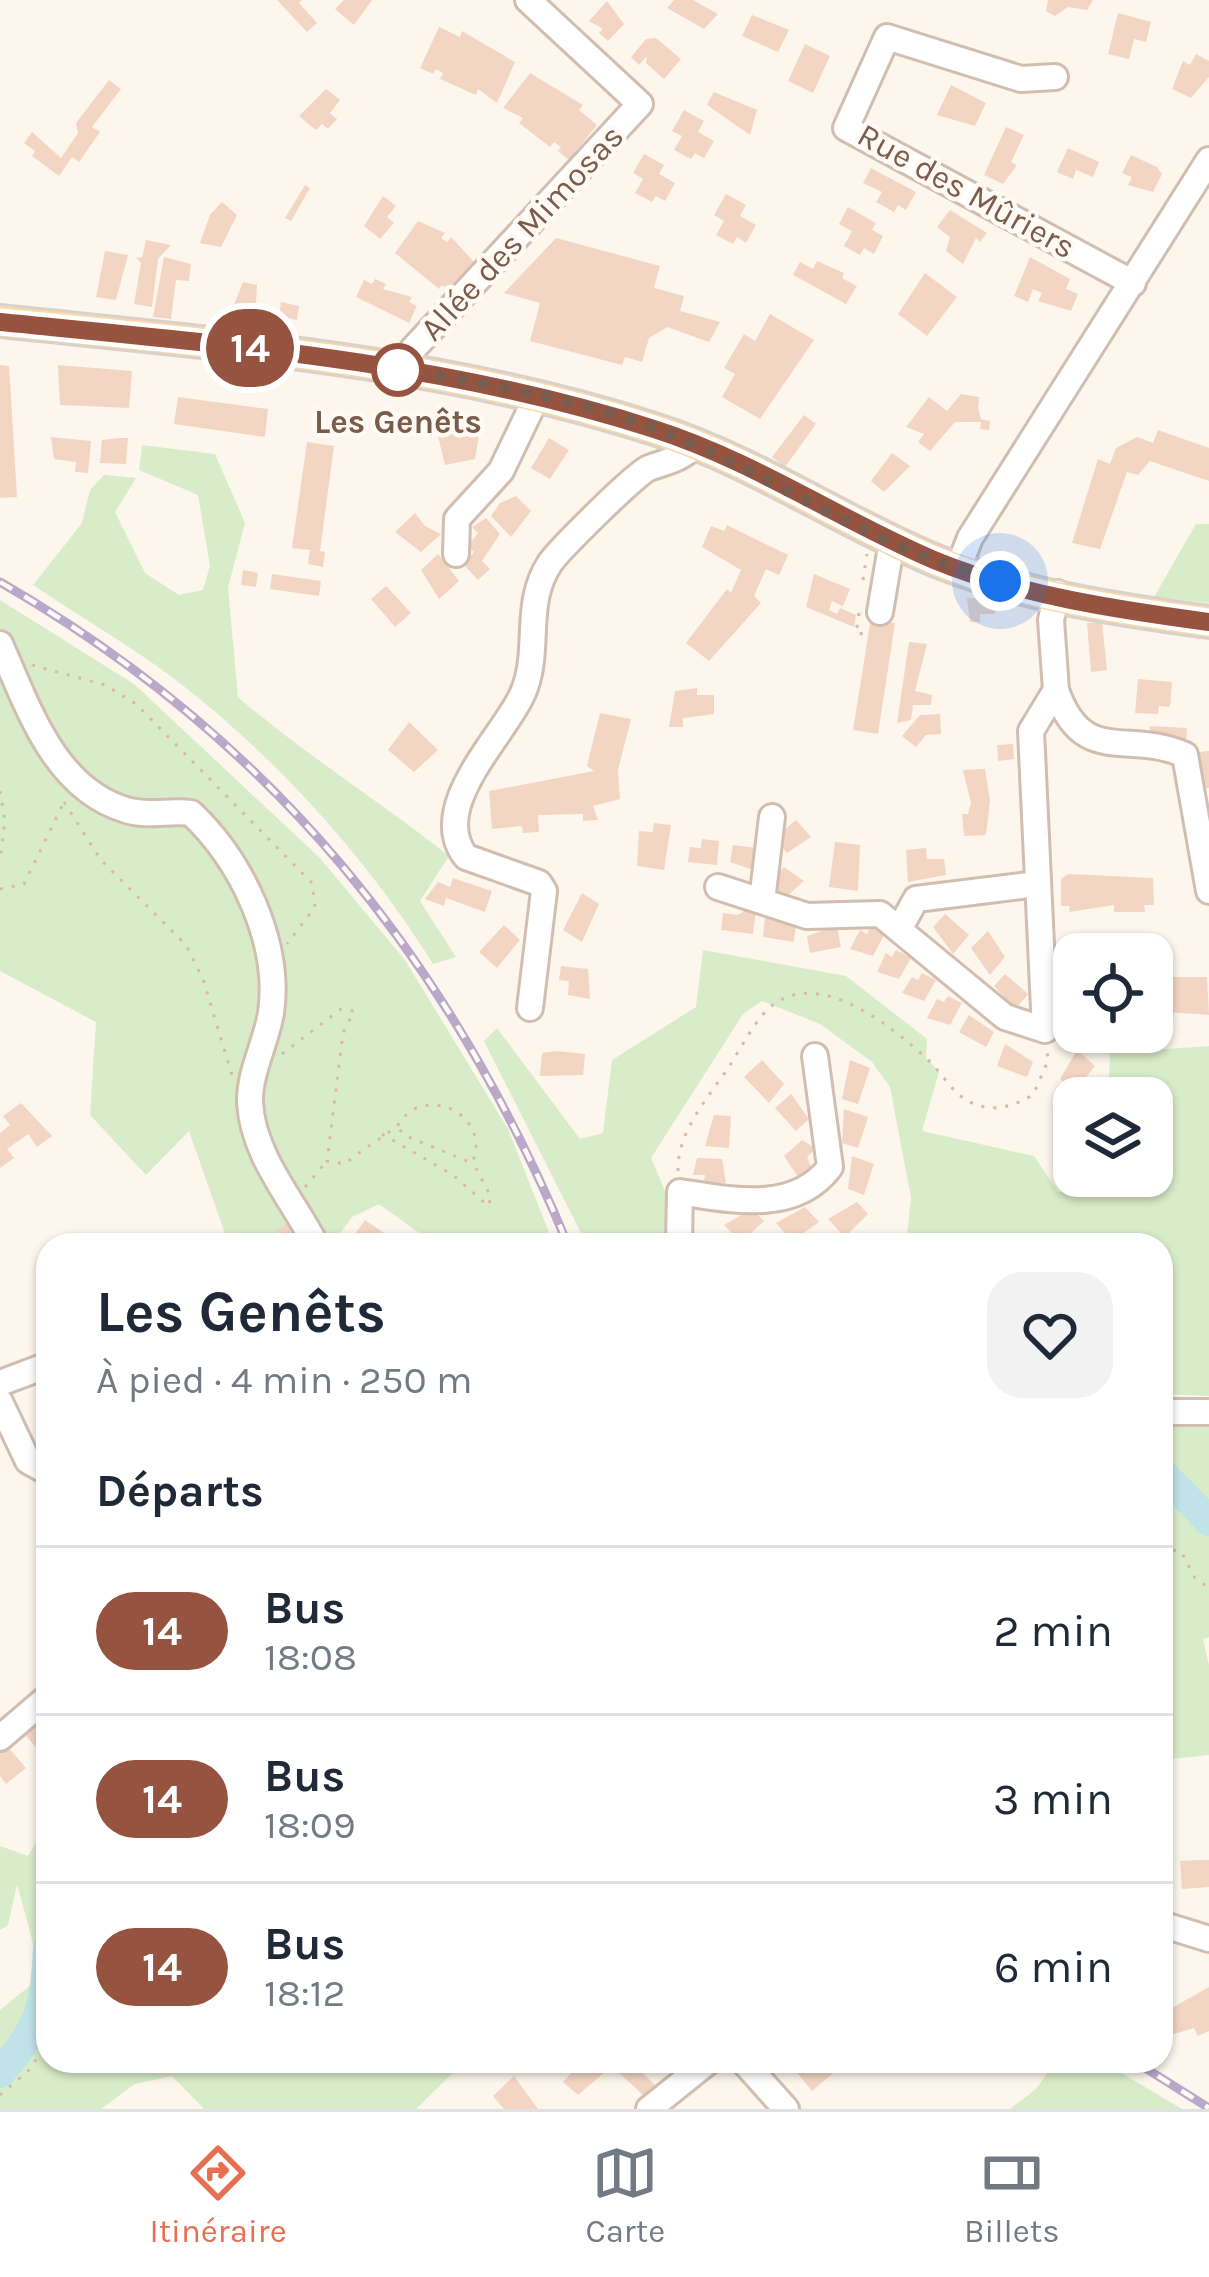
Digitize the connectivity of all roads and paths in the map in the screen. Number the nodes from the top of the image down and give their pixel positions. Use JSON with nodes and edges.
{"nodes":[{"id":1,"x":528,"y":0,"type":"edge"},
{"id":2,"x":1055,"y":77,"type":"dead end"},
{"id":3,"x":1209,"y":160,"type":"edge"},
{"id":4,"x":1133,"y":283,"type":"junction"},
{"id":5,"x":0,"y":321,"type":"edge"},
{"id":6,"x":400,"y":370,"type":"junction"},
{"id":7,"x":537,"y":396,"type":"junction"},
{"id":8,"x":656,"y":429,"type":"junction"},
{"id":9,"x":697,"y":445,"type":"junction"},
{"id":10,"x":647,"y":468,"type":"junction"},
{"id":11,"x":880,"y":544,"type":"junction"},
{"id":12,"x":456,"y":554,"type":"dead end"},
{"id":13,"x":864,"y":568,"type":"dead end"},
{"id":14,"x":958,"y":569,"type":"junction"},
{"id":15,"x":1057,"y":593,"type":"junction"},
{"id":16,"x":880,"y":611,"type":"dead end"},
{"id":17,"x":1209,"y":622,"type":"edge"},
{"id":18,"x":2,"y":648,"type":"edge"},
{"id":19,"x":1056,"y":690,"type":"junction"},
{"id":20,"x":0,"y":791,"type":"edge"},
{"id":21,"x":75,"y":795,"type":"junction"},
{"id":22,"x":772,"y":817,"type":"dead end"},
{"id":23,"x":0,"y":862,"type":"edge"},
{"id":24,"x":1037,"y":884,"type":"junction"},
{"id":25,"x":718,"y":887,"type":"dead end"},
{"id":26,"x":0,"y":889,"type":"edge"},
{"id":27,"x":1209,"y":891,"type":"edge"},
{"id":28,"x":762,"y":901,"type":"junction"},
{"id":29,"x":901,"y":926,"type":"junction"},
{"id":30,"x":272,"y":965,"type":"junction"},
{"id":31,"x":530,"y":1008,"type":"dead end"},
{"id":32,"x":1045,"y":1030,"type":"junction"},
{"id":33,"x":815,"y":1056,"type":"dead end"},
{"id":34,"x":261,"y":1057,"type":"junction"},
{"id":35,"x":232,"y":1085,"type":"dead end"},
{"id":36,"x":397,"y":1127,"type":"junction"},
{"id":37,"x":380,"y":1133,"type":"junction"},
{"id":38,"x":327,"y":1161,"type":"junction"},
{"id":39,"x":472,"y":1163,"type":"junction"},
{"id":40,"x":680,"y":1192,"type":"junction"},
{"id":41,"x":290,"y":1204,"type":"junction"},
{"id":42,"x":308,"y":1233,"type":"edge"},
{"id":43,"x":679,"y":1233,"type":"edge"},
{"id":44,"x":36,"y":1370,"type":"edge"},
{"id":45,"x":0,"y":1383,"type":"edge"},
{"id":46,"x":0,"y":1402,"type":"edge"},
{"id":47,"x":1173,"y":1412,"type":"edge"},
{"id":48,"x":1209,"y":1412,"type":"edge"},
{"id":49,"x":36,"y":1465,"type":"edge"},
{"id":50,"x":1173,"y":1551,"type":"edge"},
{"id":51,"x":1209,"y":1588,"type":"edge"},
{"id":52,"x":36,"y":1707,"type":"edge"},
{"id":53,"x":0,"y":1738,"type":"edge"},
{"id":54,"x":1173,"y":1928,"type":"edge"},
{"id":55,"x":1209,"y":1939,"type":"edge"},
{"id":56,"x":36,"y":2060,"type":"edge"},
{"id":57,"x":694,"y":2073,"type":"edge"},
{"id":58,"x":754,"y":2073,"type":"edge"},
{"id":59,"x":0,"y":2096,"type":"edge"},
{"id":60,"x":649,"y":2109,"type":"edge"},
{"id":61,"x":786,"y":2109,"type":"edge"}],
"edges":[{"from":1,"to":6,"type":"street","name":"Allée des Mimosas"},
{"from":2,"to":4,"type":"street","name":"Rue des Mûriers"},
{"from":3,"to":4,"type":"street"},
{"from":4,"to":14,"type":"street"},
{"from":5,"to":6,"type":"main road"},
{"from":6,"to":7,"type":"main road"},
{"from":7,"to":8,"type":"main road"},
{"from":7,"to":12,"type":"street"},
{"from":8,"to":9,"type":"main road"},
{"from":8,"to":10,"type":"street"},
{"from":9,"to":10,"type":"street"},
{"from":9,"to":11,"type":"main road"},
{"from":10,"to":31,"type":"street"},
{"from":11,"to":13,"type":"path"},
{"from":11,"to":14,"type":"main road"},
{"from":11,"to":16,"type":"street"},
{"from":14,"to":15,"type":"main road"},
{"from":15,"to":17,"type":"main road"},
{"from":15,"to":19,"type":"street"},
{"from":18,"to":21,"type":"street"},
{"from":18,"to":30,"type":"path"},
{"from":19,"to":24,"type":"street"},
{"from":19,"to":27,"type":"street"},
{"from":20,"to":23,"type":"path"},
{"from":21,"to":26,"type":"path"},
{"from":21,"to":30,"type":"street"},
{"from":21,"to":35,"type":"path"},
{"from":22,"to":28,"type":"street"},
{"from":24,"to":29,"type":"street"},
{"from":24,"to":32,"type":"street"},
{"from":25,"to":28,"type":"street"},
{"from":28,"to":29,"type":"street"},
{"from":29,"to":32,"type":"street"},
{"from":30,"to":34,"type":"street"},
{"from":32,"to":40,"type":"path"},
{"from":33,"to":40,"type":"street"},
{"from":34,"to":38,"type":"path"},
{"from":34,"to":41,"type":"street"},
{"from":36,"to":37,"type":"path"},
{"from":36,"to":39,"type":"path"},
{"from":36,"to":39,"type":"path"},
{"from":37,"to":38,"type":"path"},
{"from":37,"to":39,"type":"path"},
{"from":38,"to":41,"type":"path"},
{"from":40,"to":43,"type":"street"},
{"from":41,"to":42,"type":"street"},
{"from":44,"to":45,"type":"street"},
{"from":46,"to":49,"type":"street"},
{"from":47,"to":48,"type":"street"},
{"from":50,"to":51,"type":"path"},
{"from":52,"to":53,"type":"street"},
{"from":54,"to":55,"type":"street"},
{"from":56,"to":59,"type":"path"},
{"from":57,"to":60,"type":"street"},
{"from":58,"to":61,"type":"street"}]}
